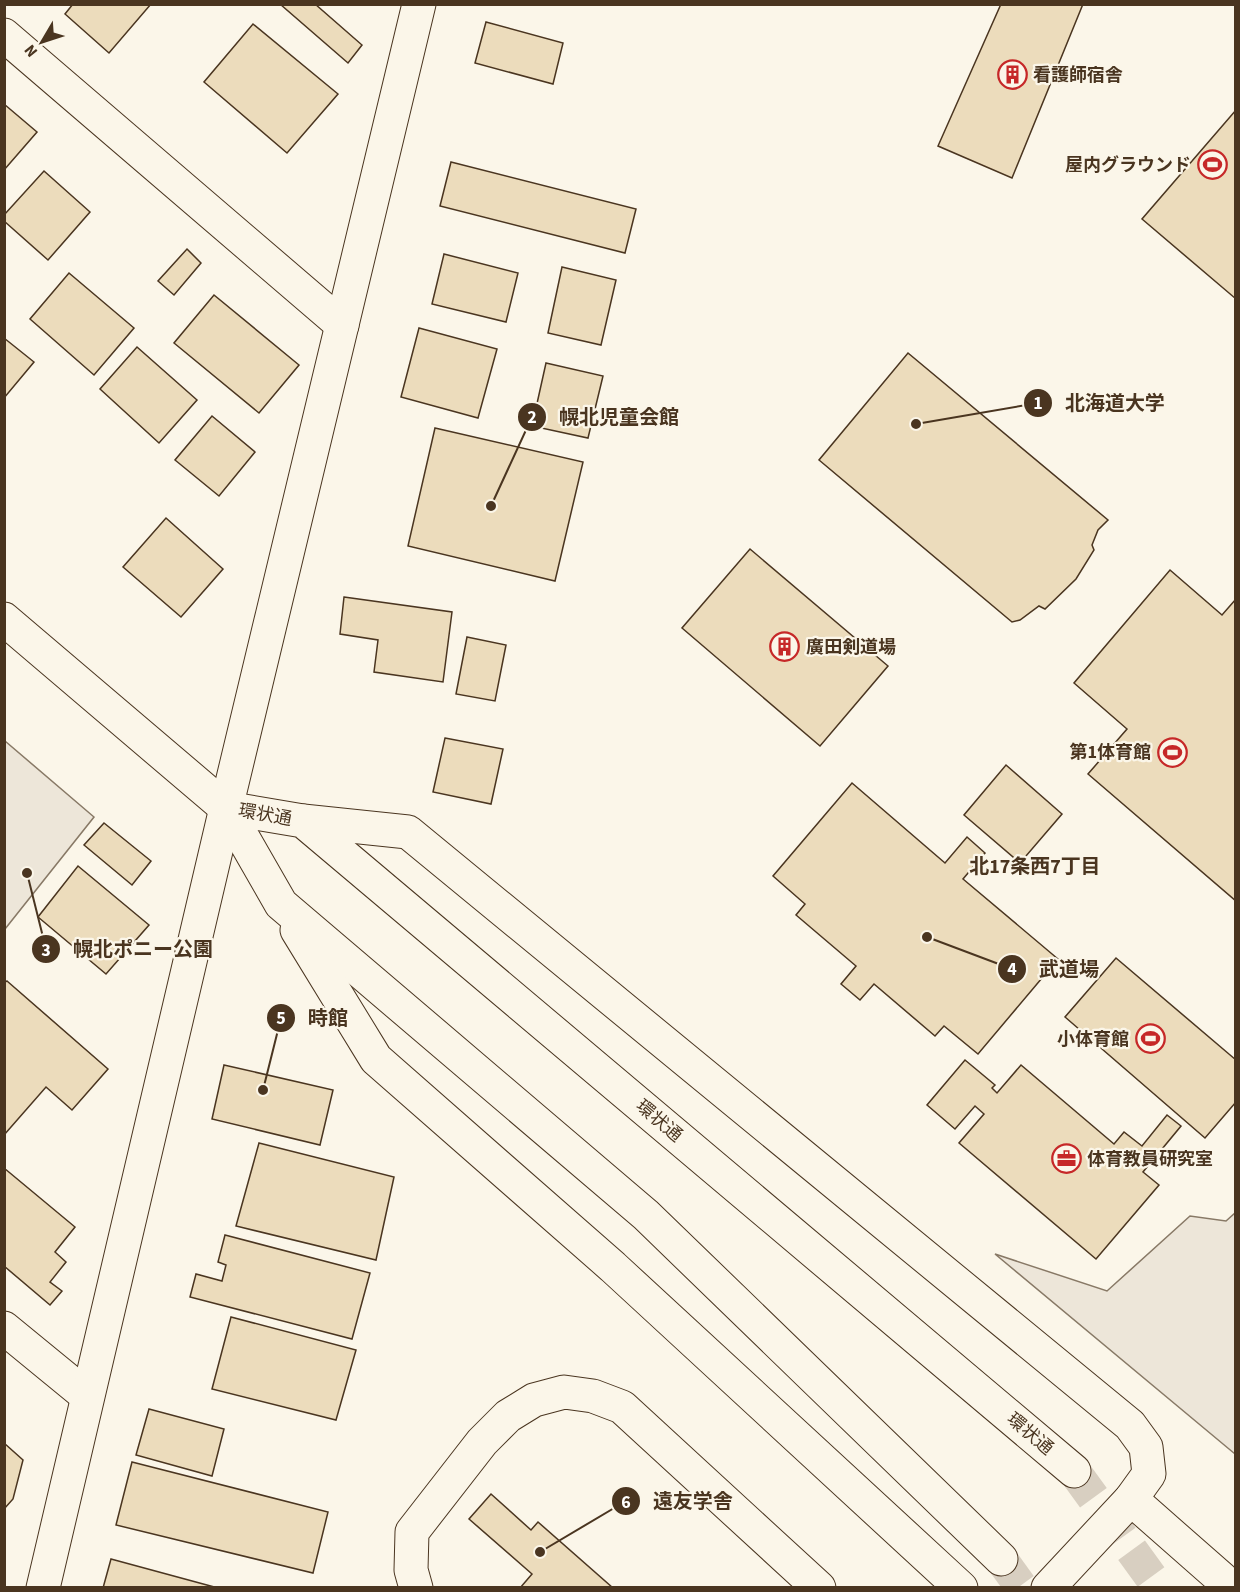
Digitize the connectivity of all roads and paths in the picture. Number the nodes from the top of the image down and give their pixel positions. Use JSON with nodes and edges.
{"nodes":[{"id":1,"x":419,"y":4,"type":"edge"},
{"id":2,"x":4,"y":35,"type":"edge"},
{"id":3,"x":342,"y":325,"type":"junction"},
{"id":4,"x":4,"y":619,"type":"edge"},
{"id":5,"x":226,"y":808,"type":"junction"},
{"id":6,"x":303,"y":821,"type":"junction"},
{"id":7,"x":280,"y":904,"type":"junction"},
{"id":8,"x":4,"y":1328,"type":"edge"},
{"id":9,"x":87,"y":1396,"type":"junction"},
{"id":10,"x":1074,"y":1471,"type":"tunnel mouth"},
{"id":11,"x":1131,"y":1499,"type":"junction"},
{"id":12,"x":1001,"y":1559,"type":"tunnel mouth"},
{"id":13,"x":1224,"y":1578,"type":"edge"},
{"id":14,"x":43,"y":1587,"type":"edge"},
{"id":15,"x":416,"y":1587,"type":"edge"},
{"id":16,"x":819,"y":1587,"type":"edge"},
{"id":17,"x":962,"y":1587,"type":"edge"},
{"id":18,"x":1048,"y":1587,"type":"edge"}],
"edges":[{"from":1,"to":3,"type":"street"},
{"from":2,"to":3,"type":"street"},
{"from":3,"to":5,"type":"street"},
{"from":4,"to":5,"type":"street","name":"環状通"},
{"from":5,"to":6,"type":"street","name":"環状通"},
{"from":5,"to":7,"type":"street","name":"環状通"},
{"from":5,"to":9,"type":"street"},
{"from":6,"to":10,"type":"street","name":"環状通"},
{"from":6,"to":11,"type":"street"},
{"from":7,"to":12,"type":"street","name":"環状通"},
{"from":7,"to":17,"type":"street"},
{"from":8,"to":9,"type":"street"},
{"from":9,"to":14,"type":"street"},
{"from":11,"to":13,"type":"street"},
{"from":11,"to":18,"type":"street"},
{"from":15,"to":16,"type":"street"}]}
